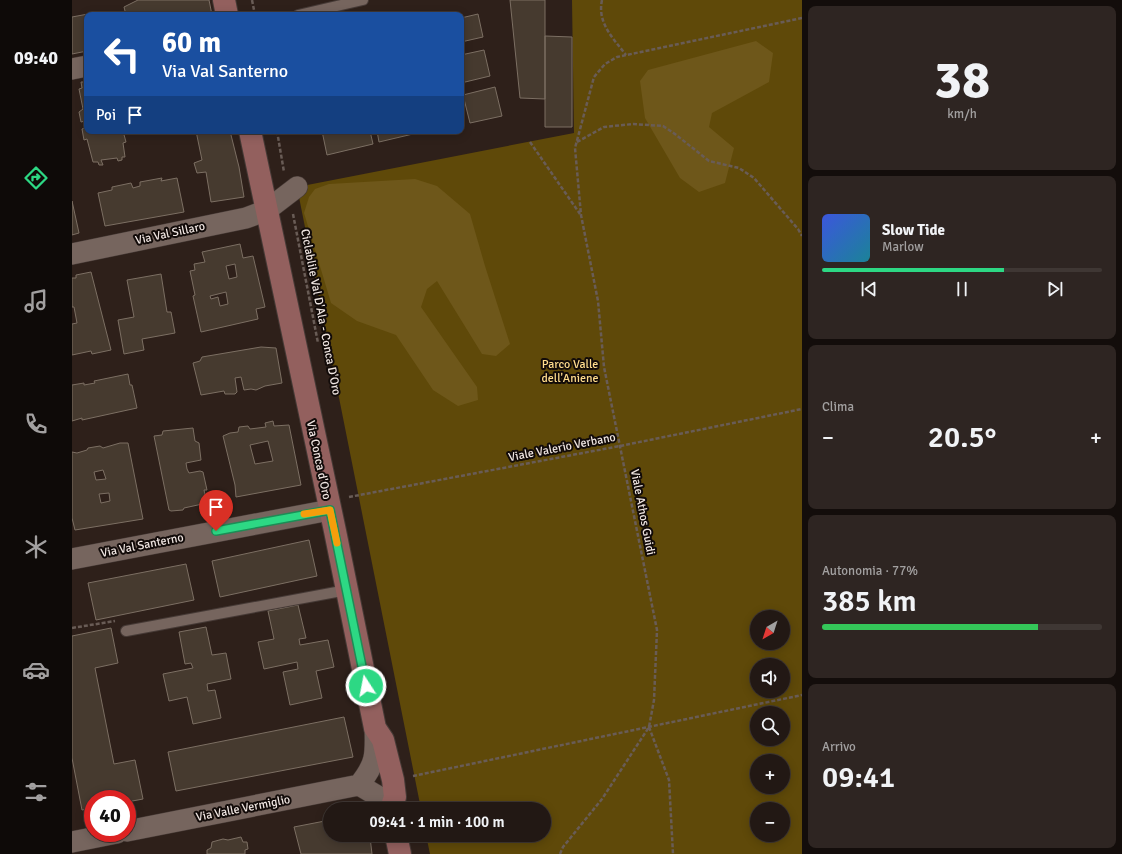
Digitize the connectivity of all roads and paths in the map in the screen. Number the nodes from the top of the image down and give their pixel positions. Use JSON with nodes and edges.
{"nodes":[{"id":1,"x":224,"y":0,"type":"edge"},
{"id":2,"x":252,"y":0,"type":"edge"},
{"id":3,"x":363,"y":0,"type":"edge"},
{"id":4,"x":602,"y":0,"type":"edge"},
{"id":5,"x":226,"y":12,"type":"edge"},
{"id":6,"x":254,"y":12,"type":"edge"},
{"id":7,"x":311,"y":12,"type":"edge"},
{"id":8,"x":802,"y":18,"type":"edge"},
{"id":9,"x":626,"y":55,"type":"junction"},
{"id":10,"x":84,"y":67,"type":"edge"},
{"id":11,"x":72,"y":69,"type":"edge"},
{"id":12,"x":251,"y":134,"type":"edge"},
{"id":13,"x":278,"y":134,"type":"edge"},
{"id":14,"x":530,"y":142,"type":"dead end"},
{"id":15,"x":577,"y":142,"type":"junction"},
{"id":16,"x":293,"y":190,"type":"junction"},
{"id":17,"x":267,"y":210,"type":"junction"},
{"id":18,"x":581,"y":214,"type":"junction"},
{"id":19,"x":802,"y":236,"type":"edge"},
{"id":20,"x":72,"y":254,"type":"edge"},
{"id":21,"x":319,"y":350,"type":"dead end"},
{"id":22,"x":802,"y":409,"type":"edge"},
{"id":23,"x":620,"y":446,"type":"junction"},
{"id":24,"x":330,"y":510,"type":"junction"},
{"id":25,"x":72,"y":559,"type":"edge"},
{"id":26,"x":346,"y":590,"type":"junction"},
{"id":27,"x":108,"y":622,"type":"dead end"},
{"id":28,"x":72,"y":628,"type":"edge"},
{"id":29,"x":126,"y":632,"type":"dead end"},
{"id":30,"x":802,"y":696,"type":"edge"},
{"id":31,"x":649,"y":727,"type":"junction"},
{"id":32,"x":375,"y":728,"type":"junction"},
{"id":33,"x":393,"y":780,"type":"junction"},
{"id":34,"x":359,"y":785,"type":"junction"},
{"id":35,"x":384,"y":802,"type":"edge"},
{"id":36,"x":393,"y":802,"type":"edge"},
{"id":37,"x":136,"y":829,"type":"edge"},
{"id":38,"x":84,"y":840,"type":"edge"},
{"id":39,"x":72,"y":842,"type":"edge"},
{"id":40,"x":397,"y":842,"type":"edge"},
{"id":41,"x":400,"y":854,"type":"edge"},
{"id":42,"x":560,"y":854,"type":"edge"},
{"id":43,"x":673,"y":854,"type":"edge"}],
"edges":[{"from":1,"to":5,"type":"street"},
{"from":2,"to":6,"type":"path"},
{"from":3,"to":7,"type":"lane"},
{"from":4,"to":9,"type":"path"},
{"from":8,"to":9,"type":"path"},
{"from":9,"to":15,"type":"path"},
{"from":10,"to":11,"type":"street"},
{"from":12,"to":17,"type":"street","name":"Via Conca d'Oro"},
{"from":13,"to":16,"type":"path","name":"Ciclablile Val D'Ala - Conca D'Oro"},
{"from":14,"to":18,"type":"path"},
{"from":15,"to":18,"type":"path","name":"Viale Athos Guidi"},
{"from":15,"to":19,"type":"path"},
{"from":16,"to":17,"type":"street","name":"Via Val Sillaro"},
{"from":16,"to":21,"type":"path","name":"Ciclablile Val D'Ala - Conca D'Oro"},
{"from":17,"to":20,"type":"street","name":"Via Val Sillaro"},
{"from":17,"to":24,"type":"street","name":"Via Conca d'Oro"},
{"from":18,"to":23,"type":"path","name":"Viale Athos Guidi"},
{"from":22,"to":23,"type":"path","name":"Viale Valerio Verbano"},
{"from":23,"to":24,"type":"path","name":"Viale Valerio Verbano"},
{"from":23,"to":31,"type":"path","name":"Viale Athos Guidi"},
{"from":24,"to":25,"type":"street","name":"Via Val Santerno"},
{"from":24,"to":26,"type":"street","name":"Via Conca d'Oro"},
{"from":26,"to":29,"type":"lane"},
{"from":26,"to":32,"type":"street","name":"Via Conca d'Oro"},
{"from":27,"to":28,"type":"path"},
{"from":30,"to":31,"type":"path"},
{"from":31,"to":33,"type":"path"},
{"from":31,"to":42,"type":"path","name":"Viale Athos Guidi"},
{"from":31,"to":43,"type":"path"},
{"from":32,"to":33,"type":"street","name":"Via Conca d'Oro"},
{"from":32,"to":34,"type":"street"},
{"from":33,"to":36,"type":"street","name":"Via Conca d'Oro"},
{"from":34,"to":35,"type":"street"},
{"from":34,"to":37,"type":"street","name":"Via Valle Vermiglio"},
{"from":38,"to":39,"type":"street"},
{"from":40,"to":41,"type":"street"}]}
